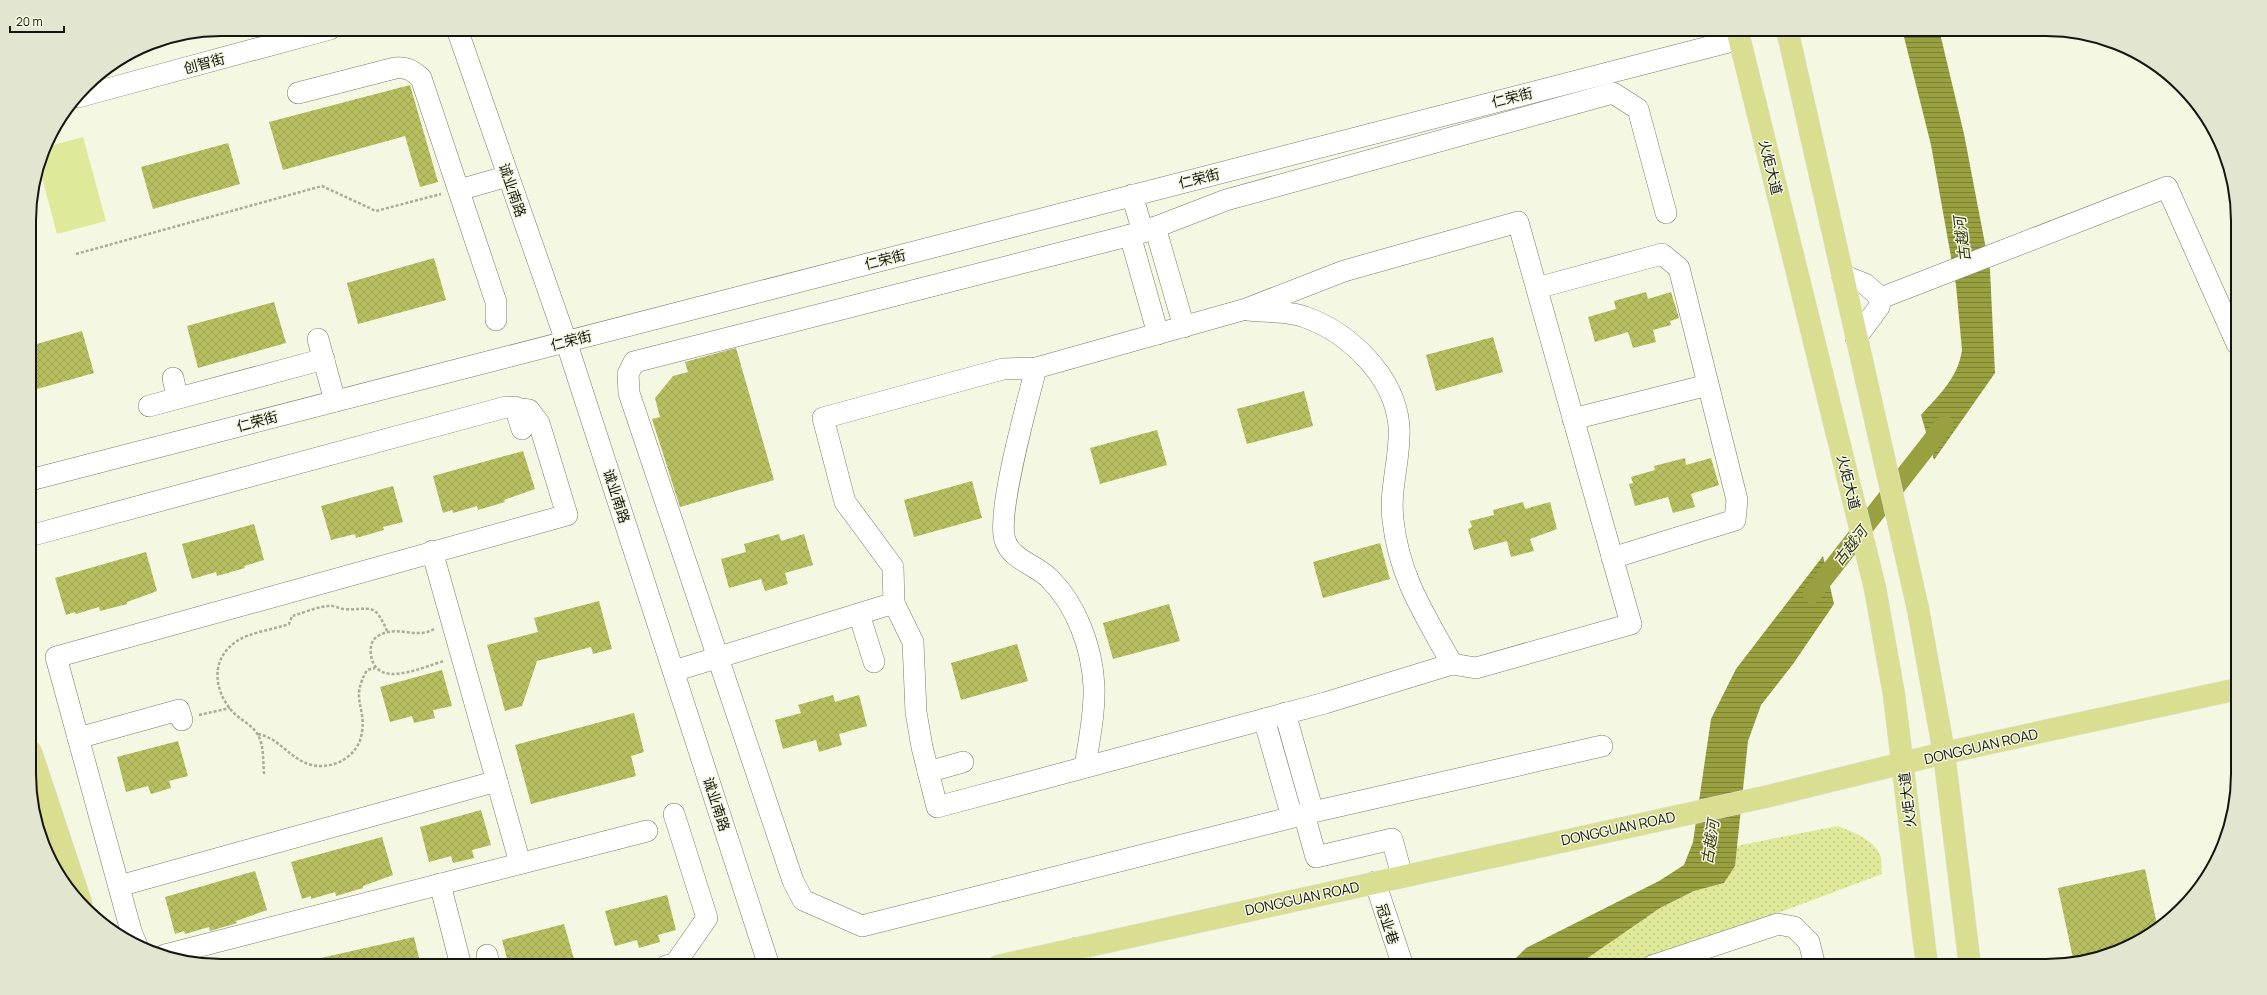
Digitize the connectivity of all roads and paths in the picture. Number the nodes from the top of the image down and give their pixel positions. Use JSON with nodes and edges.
{"nodes":[{"id":1,"x":304,"y":36,"type":"edge"},
{"id":2,"x":459,"y":36,"type":"edge"},
{"id":3,"x":1731,"y":36,"type":"edge"},
{"id":4,"x":1739,"y":36,"type":"edge"},
{"id":5,"x":1789,"y":36,"type":"edge"},
{"id":6,"x":298,"y":93,"type":"dead end"},
{"id":7,"x":86,"y":95,"type":"edge"},
{"id":8,"x":508,"y":176,"type":"junction"},
{"id":9,"x":459,"y":190,"type":"junction"},
{"id":10,"x":1132,"y":195,"type":"junction"},
{"id":11,"x":1666,"y":213,"type":"dead end"},
{"id":12,"x":1143,"y":231,"type":"junction"},
{"id":13,"x":76,"y":254,"type":"dead end"},
{"id":14,"x":1842,"y":275,"type":"junction"},
{"id":15,"x":1537,"y":288,"type":"junction"},
{"id":16,"x":1881,"y":298,"type":"junction"},
{"id":17,"x":1246,"y":309,"type":"junction"},
{"id":18,"x":496,"y":320,"type":"dead end"},
{"id":19,"x":1184,"y":327,"type":"junction"},
{"id":20,"x":2231,"y":330,"type":"edge"},
{"id":21,"x":1158,"y":334,"type":"junction"},
{"id":22,"x":1856,"y":338,"type":"junction"},
{"id":23,"x":318,"y":339,"type":"dead end"},
{"id":24,"x":566,"y":341,"type":"junction"},
{"id":25,"x":324,"y":359,"type":"junction"},
{"id":26,"x":1036,"y":368,"type":"junction"},
{"id":27,"x":1708,"y":385,"type":"junction"},
{"id":28,"x":335,"y":401,"type":"junction"},
{"id":29,"x":149,"y":406,"type":"dead end"},
{"id":30,"x":516,"y":407,"type":"junction"},
{"id":31,"x":1573,"y":419,"type":"junction"},
{"id":32,"x":522,"y":429,"type":"dead end"},
{"id":33,"x":36,"y":478,"type":"edge"},
{"id":34,"x":36,"y":533,"type":"edge"},
{"id":35,"x":432,"y":551,"type":"junction"},
{"id":36,"x":1612,"y":558,"type":"junction"},
{"id":37,"x":894,"y":603,"type":"junction"},
{"id":38,"x":859,"y":614,"type":"junction"},
{"id":39,"x":451,"y":619,"type":"junction"},
{"id":40,"x":387,"y":631,"type":"junction"},
{"id":41,"x":461,"y":656,"type":"junction"},
{"id":42,"x":718,"y":657,"type":"junction"},
{"id":43,"x":874,"y":662,"type":"dead end"},
{"id":44,"x":1452,"y":664,"type":"junction"},
{"id":45,"x":375,"y":668,"type":"junction"},
{"id":46,"x":674,"y":672,"type":"junction"},
{"id":47,"x":2231,"y":691,"type":"edge"},
{"id":48,"x":230,"y":708,"type":"junction"},
{"id":49,"x":1285,"y":713,"type":"junction"},
{"id":50,"x":1264,"y":719,"type":"junction"},
{"id":51,"x":182,"y":720,"type":"joint"},
{"id":52,"x":258,"y":734,"type":"junction"},
{"id":53,"x":78,"y":738,"type":"junction"},
{"id":54,"x":1602,"y":746,"type":"dead end"},
{"id":55,"x":1944,"y":753,"type":"junction"},
{"id":56,"x":963,"y":762,"type":"dead end"},
{"id":57,"x":1903,"y":765,"type":"junction"},
{"id":58,"x":36,"y":767,"type":"edge"},
{"id":59,"x":1085,"y":767,"type":"junction"},
{"id":60,"x":928,"y":772,"type":"junction"},
{"id":61,"x":264,"y":774,"type":"dead end"},
{"id":62,"x":497,"y":781,"type":"junction"},
{"id":63,"x":674,"y":814,"type":"dead end"},
{"id":64,"x":1303,"y":815,"type":"junction"},
{"id":65,"x":647,"y":831,"type":"dead end"},
{"id":66,"x":520,"y":863,"type":"junction"},
{"id":67,"x":1402,"y":876,"type":"junction"},
{"id":68,"x":1374,"y":882,"type":"junction"},
{"id":69,"x":440,"y":884,"type":"junction"},
{"id":70,"x":119,"y":886,"type":"junction"},
{"id":71,"x":77,"y":890,"type":"edge"},
{"id":72,"x":133,"y":937,"type":"edge"},
{"id":73,"x":173,"y":953,"type":"edge"},
{"id":74,"x":1079,"y":957,"type":"edge"},
{"id":75,"x":459,"y":959,"type":"edge"},
{"id":76,"x":678,"y":959,"type":"edge"},
{"id":77,"x":767,"y":959,"type":"edge"},
{"id":78,"x":1061,"y":959,"type":"edge"},
{"id":79,"x":1401,"y":959,"type":"edge"},
{"id":80,"x":1673,"y":959,"type":"edge"},
{"id":81,"x":1813,"y":959,"type":"edge"},
{"id":82,"x":1926,"y":959,"type":"edge"},
{"id":83,"x":1969,"y":959,"type":"edge"}],
"edges":[{"from":1,"to":7,"type":"street","name":"创智街"},
{"from":2,"to":8,"type":"street","name":"诚业南路"},
{"from":3,"to":10,"type":"street","name":"仁荣街"},
{"from":4,"to":57,"type":"main road","name":"火炬大道"},
{"from":5,"to":14,"type":"main road"},
{"from":6,"to":9,"type":"street"},
{"from":8,"to":9,"type":"street"},
{"from":8,"to":24,"type":"street","name":"诚业南路"},
{"from":9,"to":13,"type":"path"},
{"from":9,"to":18,"type":"street"},
{"from":10,"to":12,"type":"street"},
{"from":10,"to":24,"type":"street","name":"仁荣街"},
{"from":11,"to":12,"type":"street"},
{"from":12,"to":19,"type":"street"},
{"from":12,"to":21,"type":"street"},
{"from":12,"to":42,"type":"street"},
{"from":14,"to":16,"type":"street"},
{"from":14,"to":22,"type":"main road"},
{"from":15,"to":17,"type":"street"},
{"from":15,"to":27,"type":"street"},
{"from":15,"to":31,"type":"street"},
{"from":16,"to":20,"type":"street"},
{"from":16,"to":22,"type":"street"},
{"from":17,"to":19,"type":"street"},
{"from":17,"to":44,"type":"street"},
{"from":19,"to":21,"type":"street"},
{"from":21,"to":26,"type":"street"},
{"from":22,"to":55,"type":"main road"},
{"from":23,"to":25,"type":"street"},
{"from":24,"to":28,"type":"street","name":"仁荣街"},
{"from":24,"to":46,"type":"street","name":"诚业南路"},
{"from":25,"to":28,"type":"street"},
{"from":25,"to":29,"type":"street"},
{"from":26,"to":37,"type":"street"},
{"from":26,"to":59,"type":"street"},
{"from":27,"to":31,"type":"street"},
{"from":27,"to":36,"type":"street"},
{"from":28,"to":33,"type":"street","name":"仁荣街"},
{"from":30,"to":32,"type":"street"},
{"from":30,"to":34,"type":"street"},
{"from":30,"to":35,"type":"street"},
{"from":31,"to":36,"type":"street"},
{"from":35,"to":39,"type":"street"},
{"from":35,"to":53,"type":"street"},
{"from":36,"to":44,"type":"street"},
{"from":37,"to":38,"type":"street"},
{"from":37,"to":60,"type":"street"},
{"from":38,"to":42,"type":"street"},
{"from":38,"to":43,"type":"street"},
{"from":39,"to":40,"type":"path"},
{"from":39,"to":41,"type":"street"},
{"from":40,"to":45,"type":"path"},
{"from":40,"to":48,"type":"path"},
{"from":41,"to":45,"type":"path"},
{"from":41,"to":62,"type":"street"},
{"from":42,"to":46,"type":"street"},
{"from":42,"to":64,"type":"street"},
{"from":44,"to":49,"type":"street"},
{"from":45,"to":52,"type":"path"},
{"from":46,"to":77,"type":"street","name":"诚业南路"},
{"from":47,"to":55,"type":"main road","name":"DONGGUAN ROAD"},
{"from":48,"to":51,"type":"path"},
{"from":48,"to":52,"type":"path"},
{"from":49,"to":50,"type":"street"},
{"from":49,"to":64,"type":"street"},
{"from":50,"to":59,"type":"street"},
{"from":50,"to":64,"type":"street"},
{"from":51,"to":53,"type":"street"},
{"from":52,"to":61,"type":"path"},
{"from":53,"to":70,"type":"street"},
{"from":54,"to":64,"type":"street"},
{"from":55,"to":57,"type":"main road","name":"DONGGUAN ROAD"},
{"from":55,"to":83,"type":"main road"},
{"from":56,"to":60,"type":"street"},
{"from":57,"to":67,"type":"main road","name":"DONGGUAN ROAD"},
{"from":57,"to":82,"type":"main road","name":"火炬大道"},
{"from":58,"to":71,"type":"main road"},
{"from":59,"to":60,"type":"street"},
{"from":62,"to":66,"type":"street"},
{"from":62,"to":70,"type":"street"},
{"from":63,"to":76,"type":"street"},
{"from":64,"to":67,"type":"street"},
{"from":65,"to":66,"type":"street"},
{"from":66,"to":69,"type":"street"},
{"from":67,"to":68,"type":"main road","name":"DONGGUAN ROAD"},
{"from":68,"to":74,"type":"main road","name":"DONGGUAN ROAD"},
{"from":68,"to":79,"type":"street","name":"冠业巷"},
{"from":69,"to":73,"type":"street"},
{"from":69,"to":75,"type":"street"},
{"from":70,"to":72,"type":"street"},
{"from":74,"to":78,"type":"main road","name":"DONGGUAN ROAD"},
{"from":80,"to":81,"type":"street"}]}
